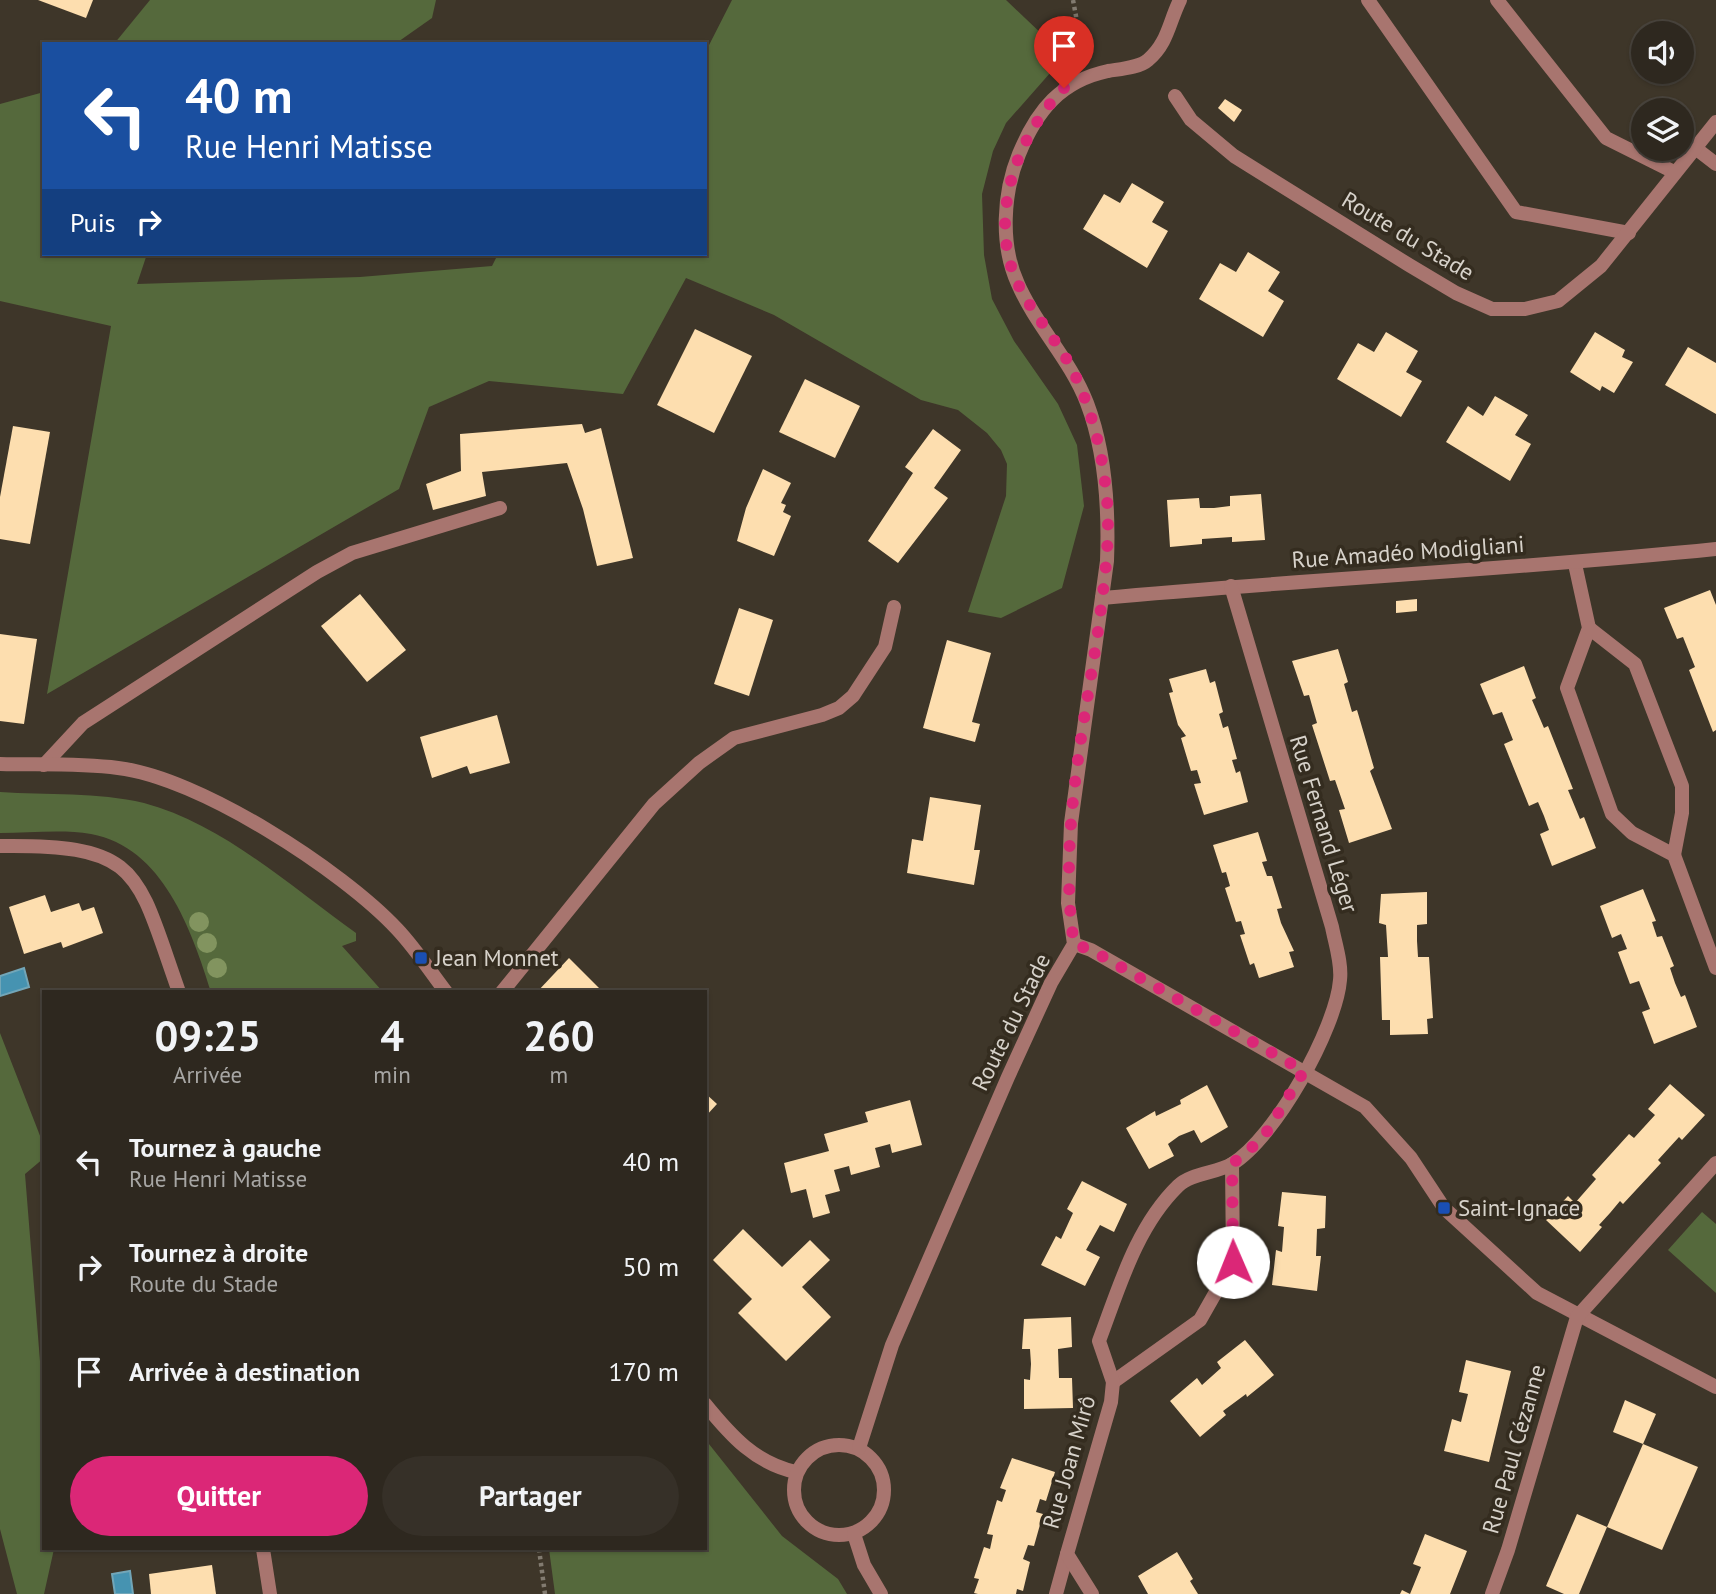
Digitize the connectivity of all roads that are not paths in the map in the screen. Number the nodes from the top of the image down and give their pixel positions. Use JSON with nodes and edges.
{"nodes":[{"id":1,"x":1180,"y":0,"type":"edge"},
{"id":2,"x":1368,"y":0,"type":"edge"},
{"id":3,"x":1497,"y":0,"type":"edge"},
{"id":4,"x":1175,"y":96,"type":"dead end"},
{"id":5,"x":1716,"y":122,"type":"edge"},
{"id":6,"x":1694,"y":147,"type":"joint"},
{"id":7,"x":1683,"y":161,"type":"edge"},
{"id":8,"x":1716,"y":164,"type":"edge"},
{"id":9,"x":1674,"y":172,"type":"junction"},
{"id":10,"x":1629,"y":233,"type":"junction"},
{"id":11,"x":500,"y":508,"type":"dead end"},
{"id":12,"x":1716,"y":549,"type":"edge"},
{"id":13,"x":1575,"y":564,"type":"junction"},
{"id":14,"x":1231,"y":586,"type":"junction"},
{"id":15,"x":1102,"y":598,"type":"junction"},
{"id":16,"x":894,"y":607,"type":"dead end"},
{"id":17,"x":1589,"y":628,"type":"junction"},
{"id":18,"x":0,"y":764,"type":"edge"},
{"id":19,"x":44,"y":765,"type":"junction"},
{"id":20,"x":0,"y":846,"type":"edge"},
{"id":21,"x":1674,"y":855,"type":"junction"},
{"id":22,"x":1074,"y":944,"type":"junction"},
{"id":23,"x":1716,"y":968,"type":"edge"},
{"id":24,"x":178,"y":990,"type":"edge"},
{"id":25,"x":444,"y":990,"type":"edge"},
{"id":26,"x":504,"y":990,"type":"edge"},
{"id":27,"x":1304,"y":1071,"type":"junction"},
{"id":28,"x":1716,"y":1163,"type":"edge"},
{"id":29,"x":1232,"y":1164,"type":"junction"},
{"id":30,"x":1577,"y":1317,"type":"junction"},
{"id":31,"x":1113,"y":1382,"type":"junction"},
{"id":32,"x":1716,"y":1387,"type":"edge"},
{"id":33,"x":707,"y":1406,"type":"edge"},
{"id":34,"x":859,"y":1448,"type":"junction"},
{"id":35,"x":796,"y":1472,"type":"junction"},
{"id":36,"x":855,"y":1534,"type":"junction"},
{"id":37,"x":263,"y":1550,"type":"edge"},
{"id":38,"x":1066,"y":1554,"type":"junction"},
{"id":39,"x":270,"y":1594,"type":"edge"},
{"id":40,"x":881,"y":1594,"type":"edge"},
{"id":41,"x":1056,"y":1594,"type":"edge"},
{"id":42,"x":1092,"y":1594,"type":"edge"},
{"id":43,"x":1492,"y":1594,"type":"edge"}],
"edges":[{"from":1,"to":15,"type":"street","name":"Route du Stade"},
{"from":2,"to":10,"type":"street"},
{"from":3,"to":9,"type":"street"},
{"from":4,"to":10,"type":"street","name":"Route du Stade"},
{"from":5,"to":6,"type":"street","name":"Route du Stade"},
{"from":6,"to":8,"type":"street"},
{"from":7,"to":9,"type":"street","name":"Route du Stade"},
{"from":9,"to":10,"type":"street","name":"Route du Stade"},
{"from":11,"to":19,"type":"street"},
{"from":12,"to":13,"type":"street","name":"Rue Amadéo Modigliani"},
{"from":13,"to":14,"type":"street","name":"Rue Amadéo Modigliani"},
{"from":13,"to":17,"type":"street"},
{"from":14,"to":15,"type":"street","name":"Rue Amadéo Modigliani"},
{"from":14,"to":27,"type":"street","name":"Rue Fernand Léger"},
{"from":15,"to":22,"type":"street","name":"Route du Stade"},
{"from":16,"to":26,"type":"street"},
{"from":17,"to":21,"type":"street"},
{"from":17,"to":21,"type":"street"},
{"from":18,"to":19,"type":"street"},
{"from":19,"to":25,"type":"street"},
{"from":20,"to":24,"type":"street"},
{"from":21,"to":23,"type":"street"},
{"from":22,"to":27,"type":"street"},
{"from":22,"to":34,"type":"street","name":"Route du Stade"},
{"from":27,"to":29,"type":"street","name":"Rue Joan Mirô"},
{"from":27,"to":30,"type":"street"},
{"from":28,"to":30,"type":"street"},
{"from":29,"to":31,"type":"street","name":"Rue Joan Mirô"},
{"from":29,"to":31,"type":"street","name":"Rue Joan Mirô"},
{"from":30,"to":32,"type":"street"},
{"from":30,"to":43,"type":"street","name":"Rue Paul Cézanne"},
{"from":31,"to":38,"type":"street","name":"Rue Joan Mirô"},
{"from":33,"to":35,"type":"street"},
{"from":34,"to":35,"type":"street"},
{"from":34,"to":36,"type":"street"},
{"from":35,"to":36,"type":"street"},
{"from":36,"to":40,"type":"street"},
{"from":37,"to":39,"type":"street"},
{"from":38,"to":41,"type":"street","name":"Rue Joan Mirô"},
{"from":38,"to":42,"type":"street","name":"Rue Joan Mirô"}]}
